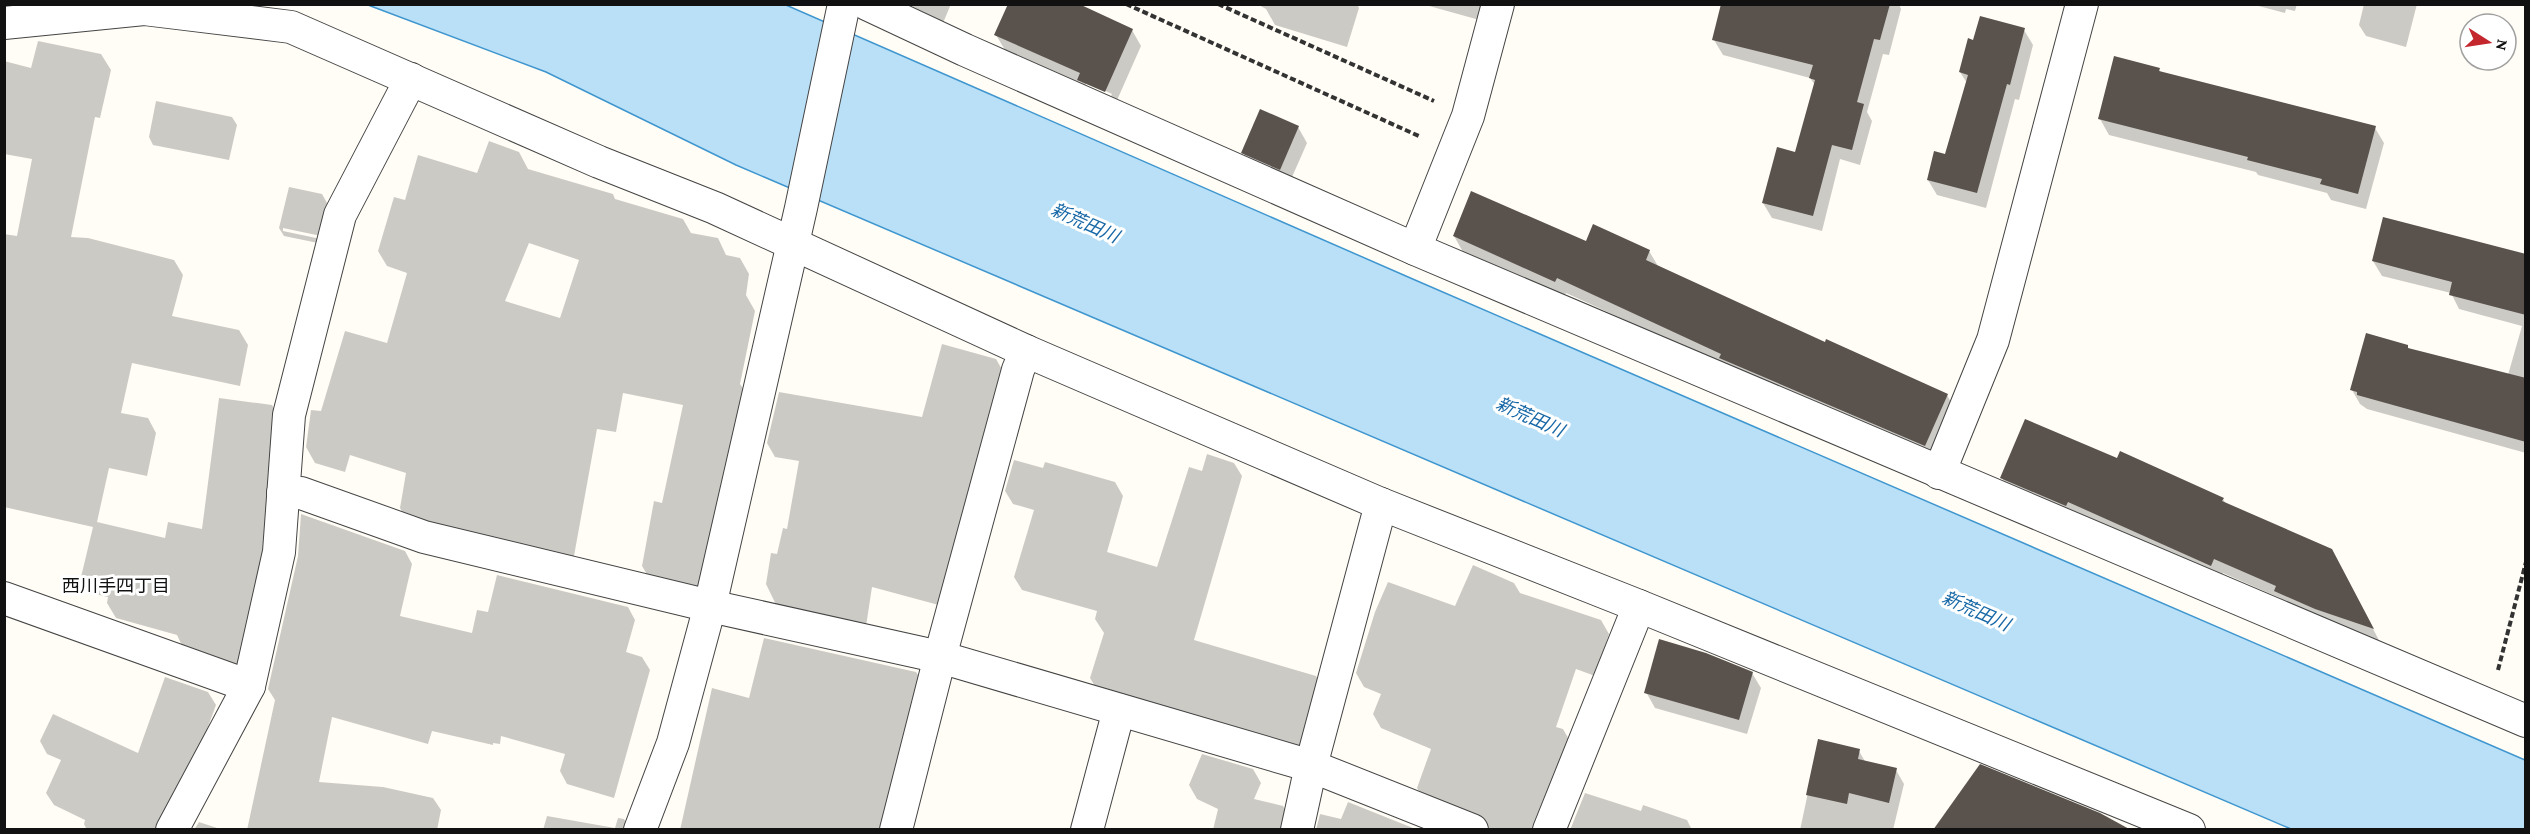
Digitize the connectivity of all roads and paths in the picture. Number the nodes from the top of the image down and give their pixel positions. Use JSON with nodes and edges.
{"nodes":[{"id":1,"x":1126,"y":4,"type":"edge"},
{"id":2,"x":1218,"y":4,"type":"edge"},
{"id":3,"x":1498,"y":4,"type":"edge"},
{"id":4,"x":2082,"y":4,"type":"edge"},
{"id":5,"x":851,"y":8,"type":"edge"},
{"id":6,"x":4,"y":23,"type":"edge"},
{"id":7,"x":411,"y":79,"type":"junction"},
{"id":8,"x":1468,"y":117,"type":"junction"},
{"id":9,"x":1453,"y":152,"type":"junction"},
{"id":10,"x":792,"y":245,"type":"junction"},
{"id":11,"x":1415,"y":249,"type":"junction"},
{"id":12,"x":1026,"y":351,"type":"junction"},
{"id":13,"x":1939,"y":473,"type":"junction"},
{"id":14,"x":283,"y":493,"type":"junction"},
{"id":15,"x":1381,"y":504,"type":"junction"},
{"id":16,"x":2526,"y":562,"type":"edge"},
{"id":17,"x":4,"y":598,"type":"edge"},
{"id":18,"x":710,"y":606,"type":"junction"},
{"id":19,"x":1639,"y":606,"type":"junction"},
{"id":20,"x":940,"y":657,"type":"junction"},
{"id":21,"x":2506,"y":674,"type":"dead end"},
{"id":22,"x":249,"y":686,"type":"junction"},
{"id":23,"x":1119,"y":710,"type":"junction"},
{"id":24,"x":2526,"y":721,"type":"edge"},
{"id":25,"x":1311,"y":766,"type":"junction"},
{"id":26,"x":172,"y":830,"type":"edge"},
{"id":27,"x":640,"y":830,"type":"edge"},
{"id":28,"x":896,"y":830,"type":"edge"},
{"id":29,"x":1086,"y":830,"type":"edge"},
{"id":30,"x":1297,"y":830,"type":"edge"},
{"id":31,"x":1472,"y":830,"type":"edge"},
{"id":32,"x":1549,"y":830,"type":"edge"},
{"id":33,"x":2189,"y":830,"type":"edge"}],
"edges":[{"from":1,"to":9,"type":"path"},
{"from":2,"to":8,"type":"path"},
{"from":3,"to":8,"type":"street"},
{"from":4,"to":13,"type":"street"},
{"from":5,"to":10,"type":"street"},
{"from":5,"to":11,"type":"street"},
{"from":6,"to":7,"type":"street"},
{"from":7,"to":10,"type":"street"},
{"from":7,"to":14,"type":"street"},
{"from":8,"to":9,"type":"street"},
{"from":9,"to":11,"type":"street"},
{"from":10,"to":12,"type":"street"},
{"from":10,"to":18,"type":"street"},
{"from":11,"to":13,"type":"street"},
{"from":12,"to":15,"type":"street"},
{"from":12,"to":20,"type":"street"},
{"from":13,"to":24,"type":"street"},
{"from":14,"to":18,"type":"street"},
{"from":14,"to":22,"type":"street"},
{"from":15,"to":19,"type":"street"},
{"from":15,"to":25,"type":"street"},
{"from":16,"to":21,"type":"path"},
{"from":17,"to":22,"type":"street"},
{"from":18,"to":20,"type":"street"},
{"from":18,"to":27,"type":"street"},
{"from":19,"to":32,"type":"street"},
{"from":19,"to":33,"type":"street"},
{"from":20,"to":23,"type":"street"},
{"from":20,"to":28,"type":"street"},
{"from":22,"to":26,"type":"street"},
{"from":23,"to":25,"type":"street"},
{"from":23,"to":29,"type":"street"},
{"from":25,"to":30,"type":"street"},
{"from":25,"to":31,"type":"street"}]}
